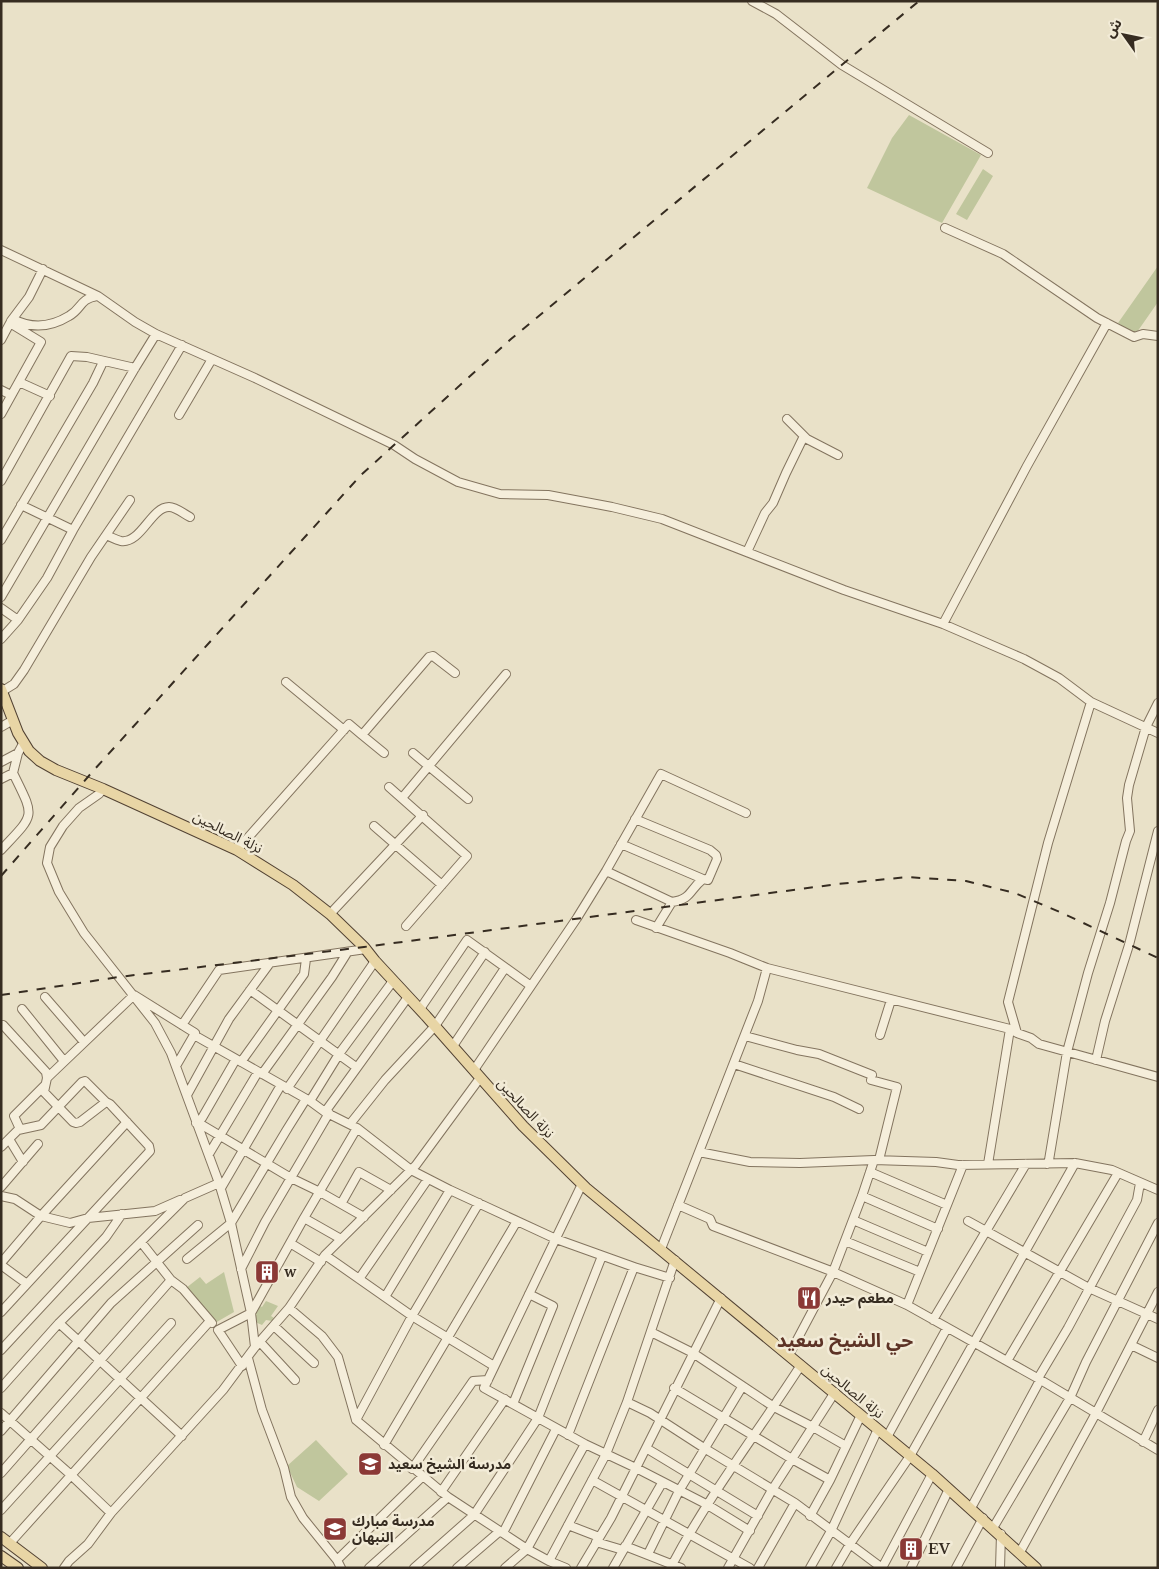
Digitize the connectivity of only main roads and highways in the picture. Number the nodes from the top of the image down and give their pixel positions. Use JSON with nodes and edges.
{"nodes":[{"id":1,"x":2,"y":691,"type":"edge"},
{"id":2,"x":6,"y":1540,"type":"edge"},
{"id":3,"x":1,"y":1556,"type":"edge"},
{"id":4,"x":18,"y":1568,"type":"edge"},
{"id":5,"x":42,"y":1568,"type":"edge"},
{"id":6,"x":1036,"y":1568,"type":"edge"}],
"edges":[{"from":1,"to":6,"type":"main road","name":"نزلة الصالحين"},
{"from":2,"to":5,"type":"main road"},
{"from":3,"to":4,"type":"main road"}]}
